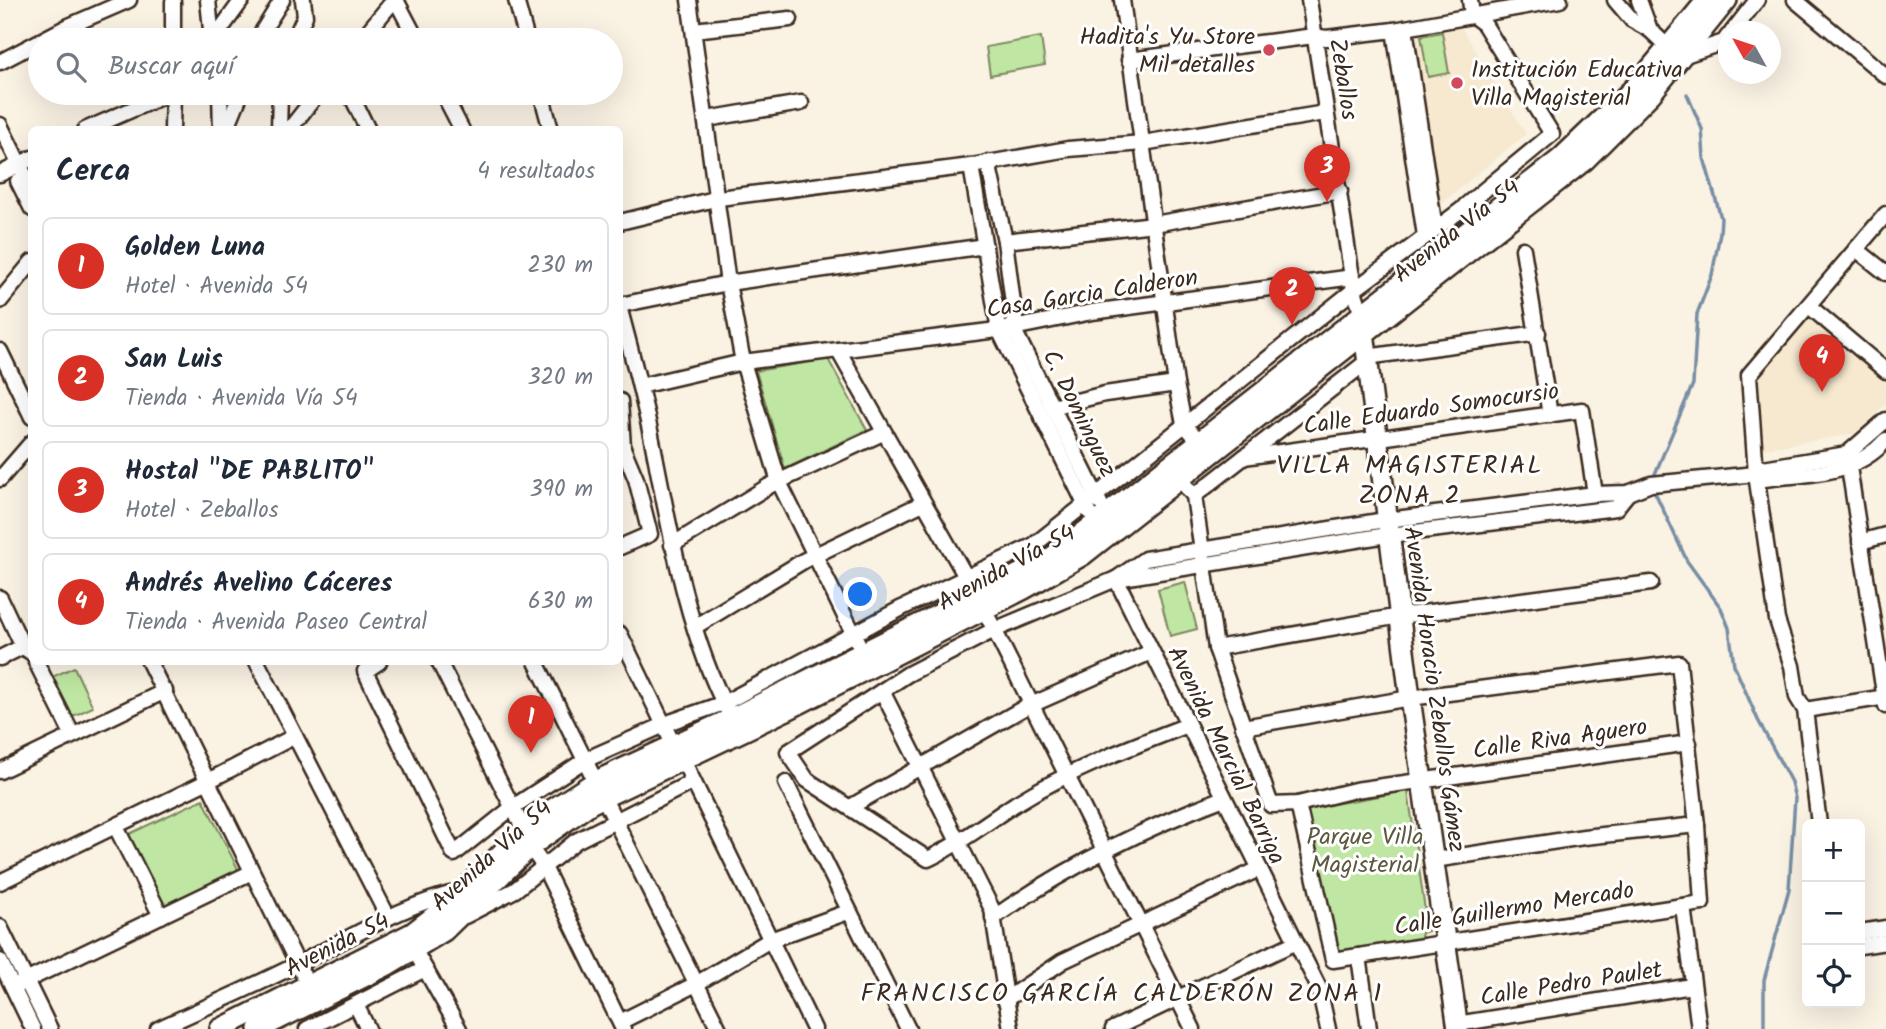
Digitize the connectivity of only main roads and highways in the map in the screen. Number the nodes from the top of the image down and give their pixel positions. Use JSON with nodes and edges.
{"nodes":[{"id":1,"x":1707,"y":0,"type":"edge"},
{"id":2,"x":1727,"y":0,"type":"edge"},
{"id":3,"x":1675,"y":52,"type":"junction"},
{"id":4,"x":1364,"y":323,"type":"junction"},
{"id":5,"x":976,"y":594,"type":"junction"},
{"id":6,"x":678,"y":751,"type":"junction"},
{"id":7,"x":600,"y":788,"type":"joint"},
{"id":8,"x":527,"y":838,"type":"junction"},
{"id":9,"x":287,"y":1023,"type":"edge"},
{"id":10,"x":1457,"y":1027,"type":"edge"},
{"id":11,"x":220,"y":1029,"type":"edge"},
{"id":12,"x":259,"y":1029,"type":"edge"}],
"edges":[{"from":1,"to":3,"type":"main road","name":"Avenida Vía 54"},
{"from":2,"to":3,"type":"main road","name":"Avenida Vía 54"},
{"from":3,"to":4,"type":"main road","name":"Avenida Vía 54"},
{"from":3,"to":4,"type":"main road","name":"Avenida Vía 54"},
{"from":4,"to":5,"type":"main road","name":"Avenida Vía 54"},
{"from":4,"to":5,"type":"main road","name":"Avenida Vía 54"},
{"from":4,"to":10,"type":"main road","name":"Avenida Horacio Zeballos Gámez"},
{"from":5,"to":6,"type":"main road","name":"Avenida Vía 54"},
{"from":5,"to":6,"type":"main road","name":"Avenida Vía 54"},
{"from":6,"to":7,"type":"main road","name":"Avenida Vía 54"},
{"from":7,"to":8,"type":"main road","name":"Avenida 54"},
{"from":8,"to":9,"type":"main road","name":"Avenida Vía 54"},
{"from":8,"to":11,"type":"main road","name":"Avenida 54"},
{"from":9,"to":12,"type":"main road","name":"Avenida Vía 54"}]}
